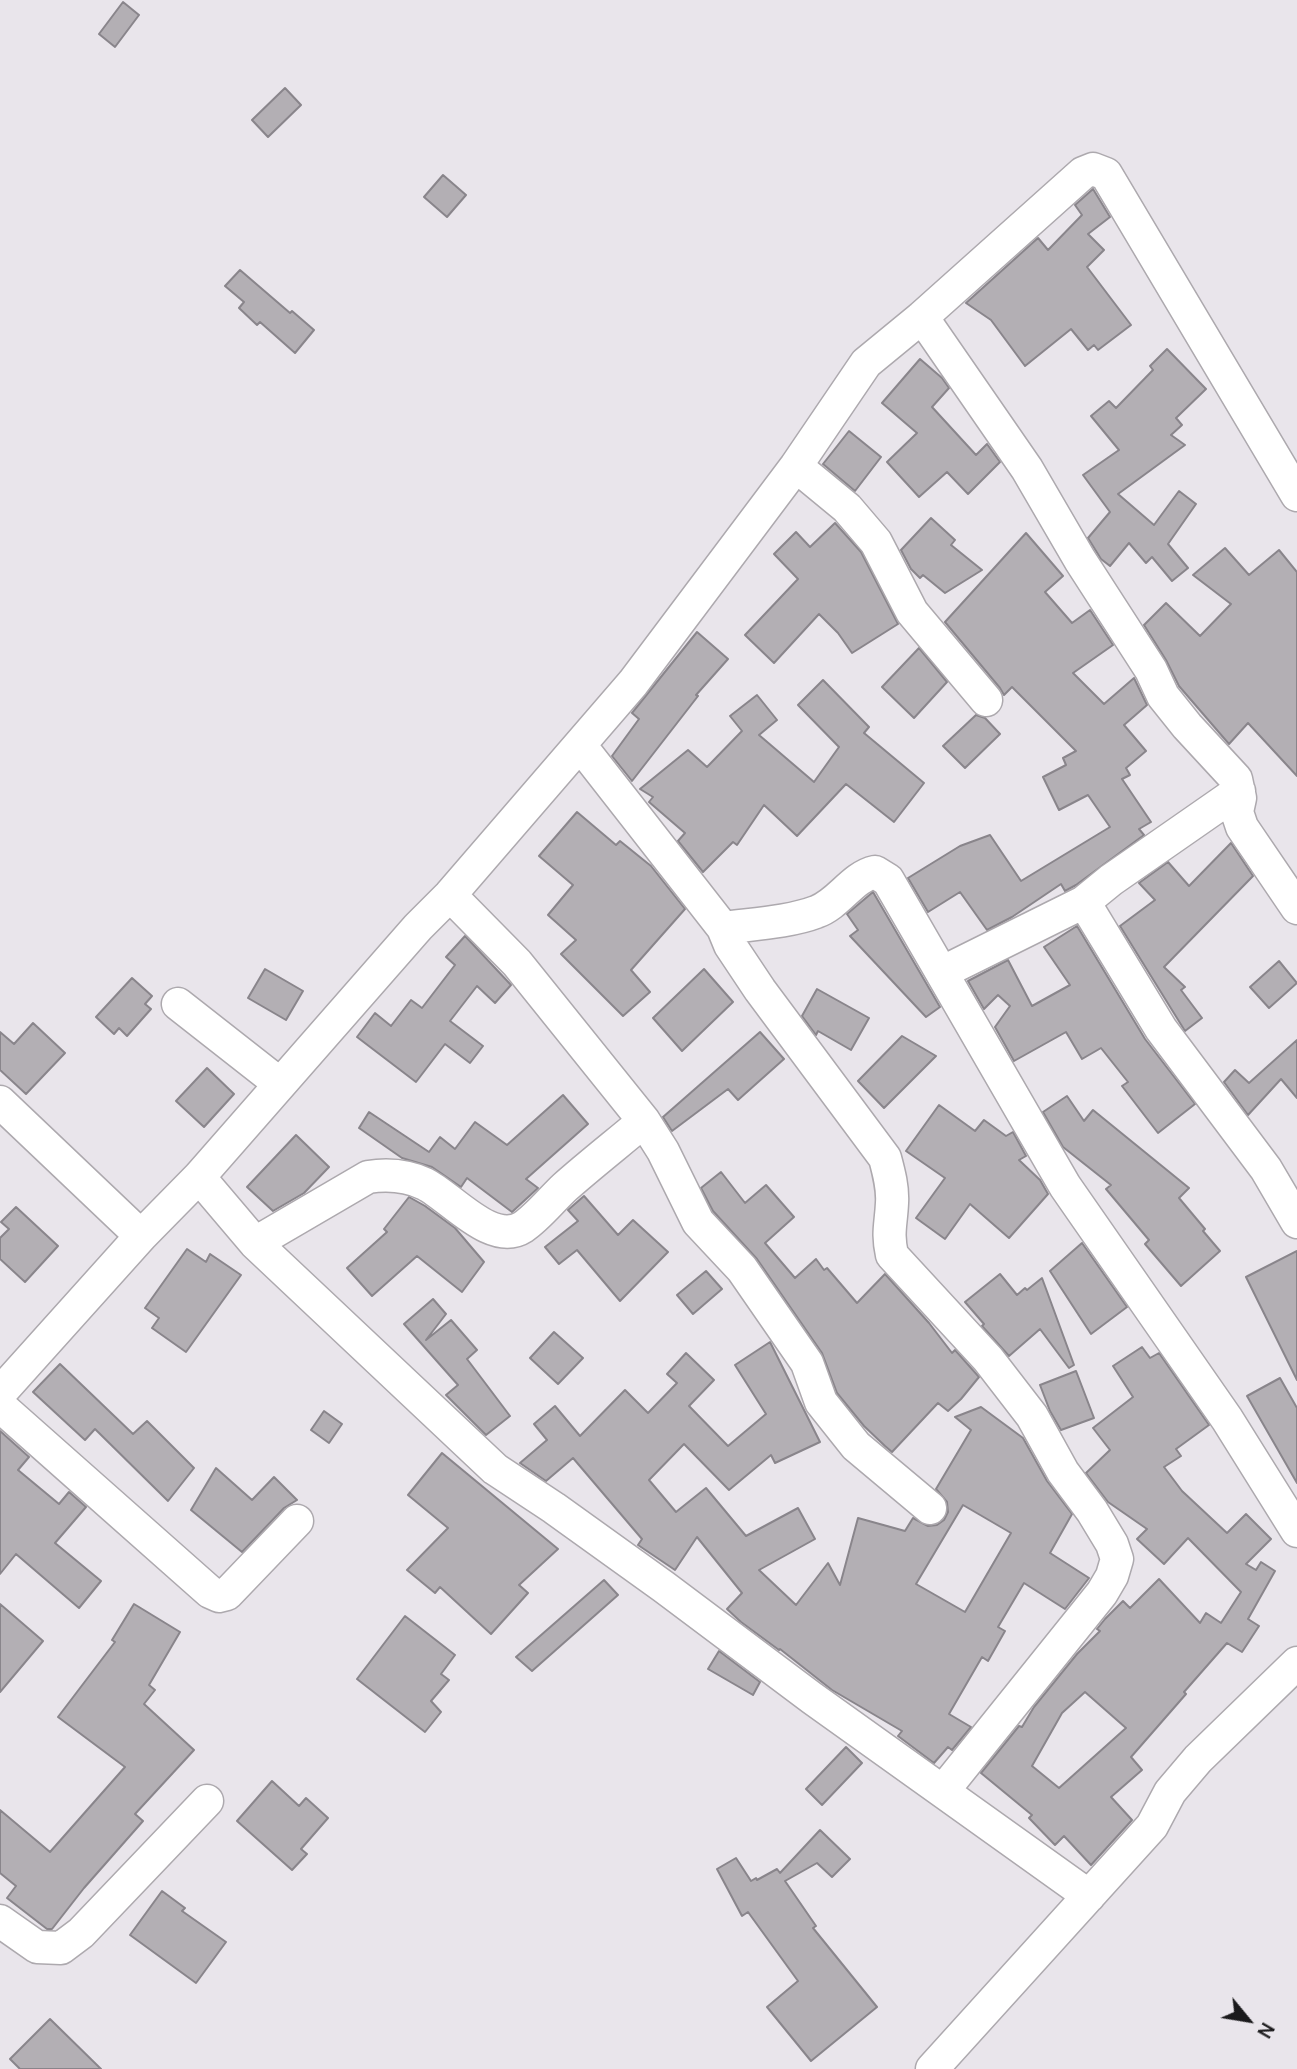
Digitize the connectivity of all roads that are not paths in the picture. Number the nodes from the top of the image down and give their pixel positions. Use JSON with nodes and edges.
{"nodes":[{"id":1,"x":922,"y":317,"type":"junction"},
{"id":2,"x":796,"y":466,"type":"junction"},
{"id":3,"x":1297,"y":495,"type":"edge"},
{"id":4,"x":986,"y":700,"type":"dead end"},
{"id":5,"x":580,"y":745,"type":"junction"},
{"id":6,"x":1238,"y":790,"type":"junction"},
{"id":7,"x":450,"y":894,"type":"junction"},
{"id":8,"x":1084,"y":902,"type":"junction"},
{"id":9,"x":1297,"y":908,"type":"edge"},
{"id":10,"x":723,"y":928,"type":"junction"},
{"id":11,"x":943,"y":972,"type":"junction"},
{"id":12,"x":178,"y":1004,"type":"dead end"},
{"id":13,"x":280,"y":1084,"type":"junction"},
{"id":14,"x":0,"y":1102,"type":"edge"},
{"id":15,"x":644,"y":1121,"type":"junction"},
{"id":16,"x":199,"y":1177,"type":"junction"},
{"id":17,"x":1297,"y":1222,"type":"edge"},
{"id":18,"x":141,"y":1236,"type":"junction"},
{"id":19,"x":255,"y":1243,"type":"junction"},
{"id":20,"x":0,"y":1393,"type":"edge"},
{"id":21,"x":0,"y":1406,"type":"edge"},
{"id":22,"x":930,"y":1508,"type":"dead end"},
{"id":23,"x":296,"y":1521,"type":"dead end"},
{"id":24,"x":1297,"y":1531,"type":"edge"},
{"id":25,"x":1297,"y":1663,"type":"edge"},
{"id":26,"x":943,"y":1791,"type":"junction"},
{"id":27,"x":207,"y":1801,"type":"dead end"},
{"id":28,"x":1089,"y":1896,"type":"junction"},
{"id":29,"x":0,"y":1921,"type":"edge"},
{"id":30,"x":932,"y":2069,"type":"edge"}],
"edges":[{"from":1,"to":2,"type":"street"},
{"from":1,"to":3,"type":"street"},
{"from":1,"to":6,"type":"street"},
{"from":2,"to":4,"type":"street"},
{"from":2,"to":5,"type":"street"},
{"from":5,"to":7,"type":"street"},
{"from":5,"to":10,"type":"street"},
{"from":6,"to":8,"type":"street"},
{"from":6,"to":9,"type":"street"},
{"from":7,"to":13,"type":"street"},
{"from":7,"to":15,"type":"street"},
{"from":8,"to":11,"type":"street"},
{"from":8,"to":17,"type":"street"},
{"from":10,"to":11,"type":"street"},
{"from":10,"to":26,"type":"street"},
{"from":11,"to":24,"type":"street"},
{"from":12,"to":13,"type":"street"},
{"from":13,"to":16,"type":"street"},
{"from":14,"to":18,"type":"street"},
{"from":15,"to":19,"type":"street"},
{"from":15,"to":22,"type":"street"},
{"from":16,"to":18,"type":"street"},
{"from":16,"to":19,"type":"street"},
{"from":18,"to":20,"type":"street"},
{"from":19,"to":26,"type":"street"},
{"from":21,"to":23,"type":"street"},
{"from":25,"to":28,"type":"street"},
{"from":26,"to":28,"type":"street"},
{"from":27,"to":29,"type":"street"},
{"from":28,"to":30,"type":"street"}]}
